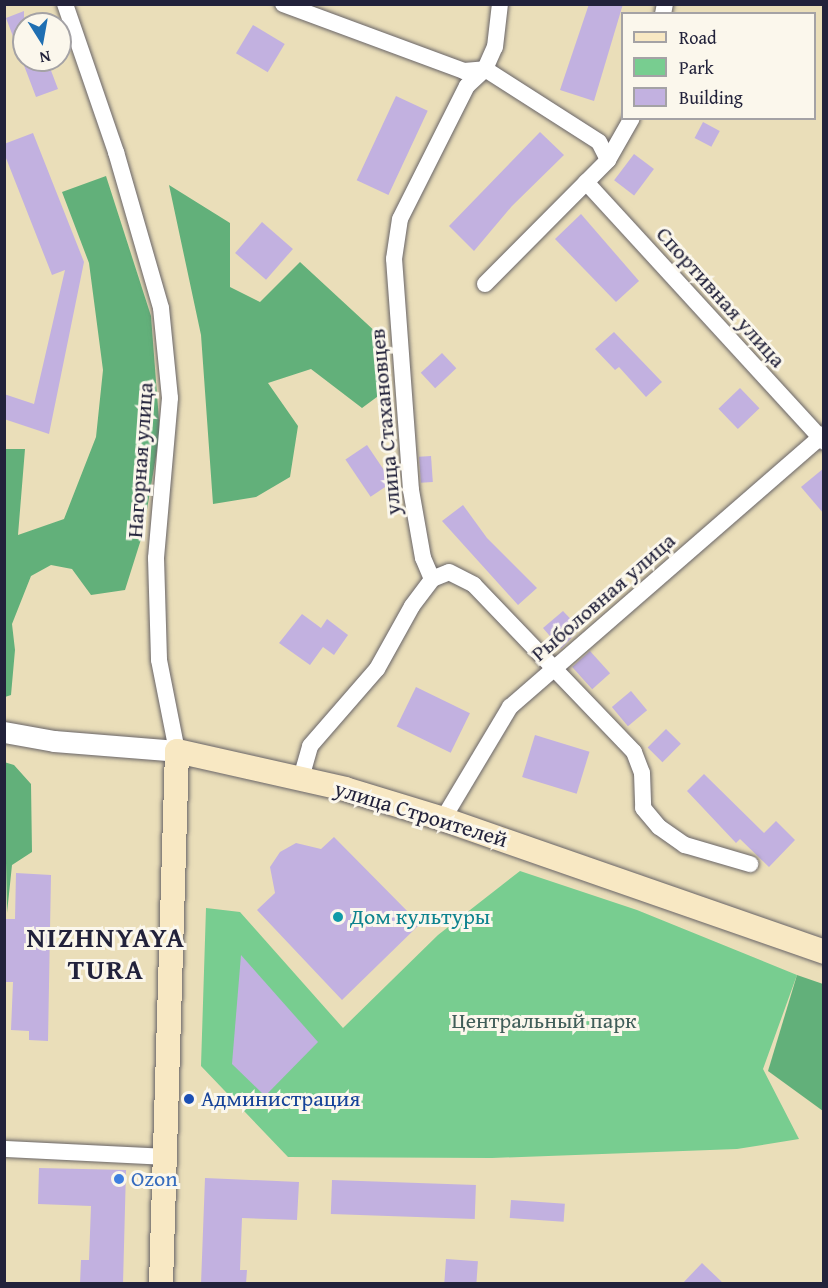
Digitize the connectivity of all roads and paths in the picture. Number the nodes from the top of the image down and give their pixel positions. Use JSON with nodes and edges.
{"nodes":[{"id":1,"x":65,"y":4,"type":"edge"},
{"id":2,"x":283,"y":4,"type":"edge"},
{"id":3,"x":500,"y":4,"type":"edge"},
{"id":4,"x":485,"y":69,"type":"junction"},
{"id":5,"x":631,"y":120,"type":"edge"},
{"id":6,"x":608,"y":160,"type":"junction"},
{"id":7,"x":586,"y":182,"type":"junction"},
{"id":8,"x":485,"y":284,"type":"dead end"},
{"id":9,"x":822,"y":438,"type":"edge"},
{"id":10,"x":432,"y":579,"type":"junction"},
{"id":11,"x":553,"y":670,"type":"junction"},
{"id":12,"x":4,"y":732,"type":"edge"},
{"id":13,"x":177,"y":751,"type":"junction"},
{"id":14,"x":301,"y":778,"type":"junction"},
{"id":15,"x":443,"y":819,"type":"junction"},
{"id":16,"x":750,"y":864,"type":"dead end"},
{"id":17,"x":824,"y":952,"type":"edge"},
{"id":18,"x":4,"y":1149,"type":"edge"},
{"id":19,"x":165,"y":1157,"type":"junction"},
{"id":20,"x":161,"y":1284,"type":"edge"}],
"edges":[{"from":1,"to":13,"type":"street","name":"Нагорная улица"},
{"from":2,"to":4,"type":"street"},
{"from":3,"to":4,"type":"street"},
{"from":4,"to":6,"type":"street"},
{"from":4,"to":10,"type":"street","name":"улица Стахановцев"},
{"from":5,"to":6,"type":"street"},
{"from":6,"to":7,"type":"street"},
{"from":7,"to":8,"type":"street"},
{"from":7,"to":9,"type":"street","name":"Спортивная улица"},
{"from":9,"to":11,"type":"street","name":"Рыболовная улица"},
{"from":10,"to":11,"type":"street"},
{"from":10,"to":14,"type":"street"},
{"from":11,"to":15,"type":"street","name":"Рыболовная улица"},
{"from":11,"to":16,"type":"street"},
{"from":12,"to":13,"type":"street","name":"улица Строителей"},
{"from":13,"to":14,"type":"main road","name":"улица Строителей"},
{"from":13,"to":19,"type":"main road"},
{"from":14,"to":15,"type":"main road","name":"улица Строителей"},
{"from":15,"to":17,"type":"main road","name":"улица Строителей"},
{"from":18,"to":19,"type":"street"},
{"from":19,"to":20,"type":"main road"}]}
